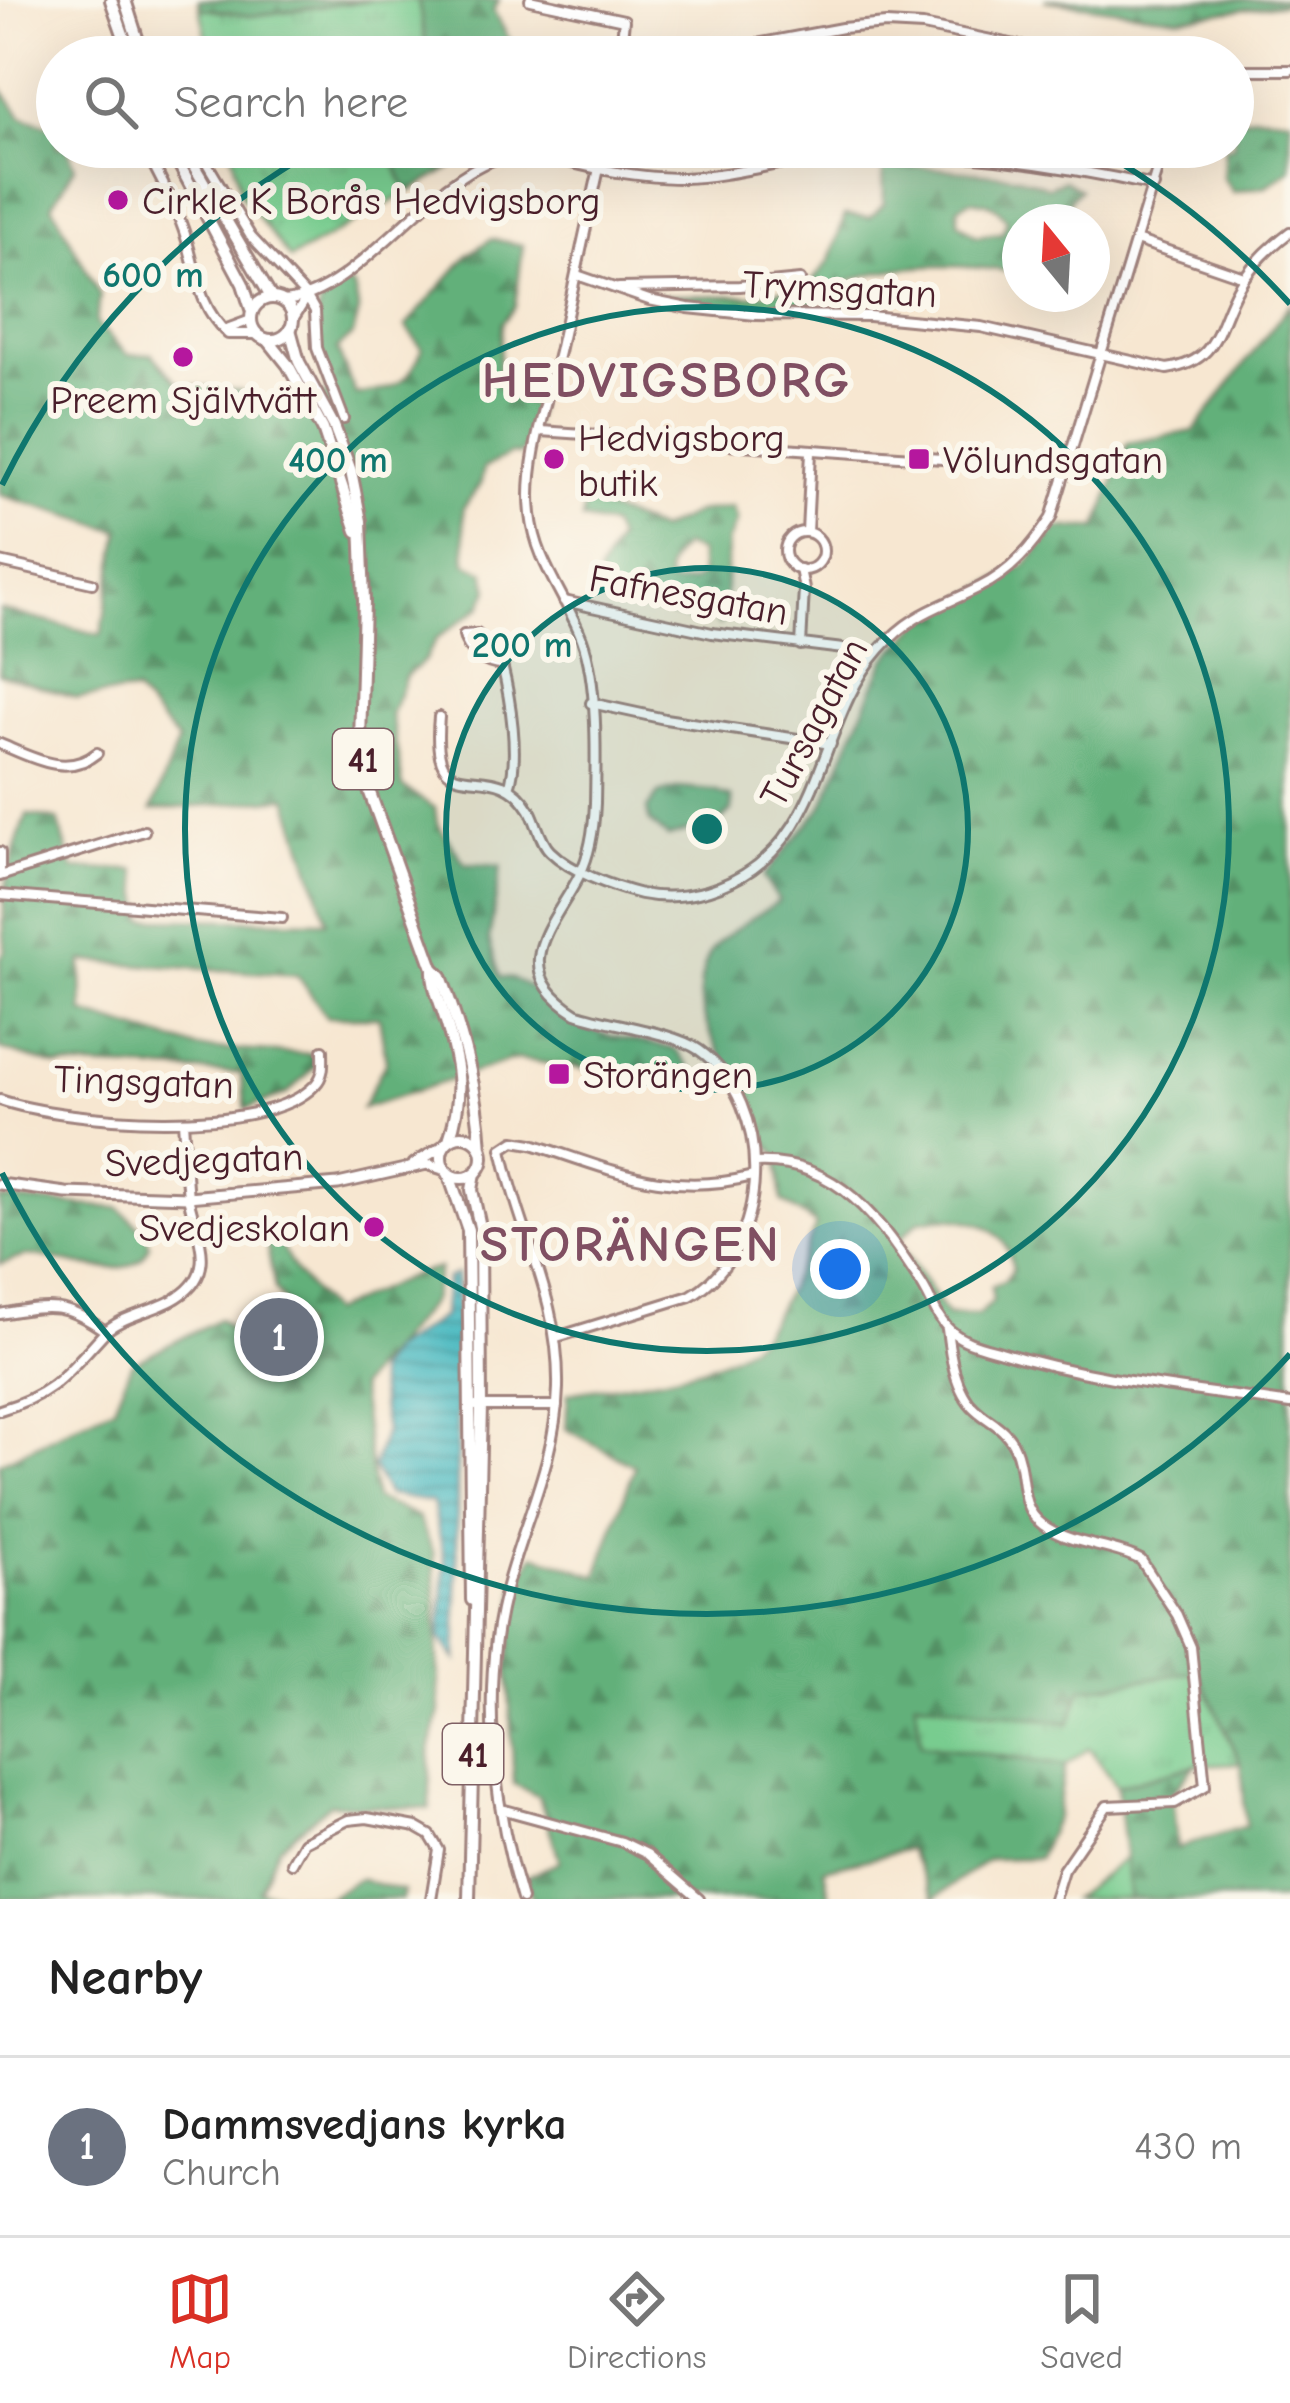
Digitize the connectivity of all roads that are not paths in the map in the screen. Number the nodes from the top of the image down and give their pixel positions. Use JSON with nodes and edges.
{"nodes":[{"id":1,"x":111,"y":0,"type":"edge"},
{"id":2,"x":125,"y":0,"type":"edge"},
{"id":3,"x":530,"y":0,"type":"edge"},
{"id":4,"x":124,"y":36,"type":"edge"},
{"id":5,"x":136,"y":36,"type":"edge"},
{"id":6,"x":622,"y":36,"type":"edge"},
{"id":7,"x":799,"y":36,"type":"edge"},
{"id":8,"x":972,"y":36,"type":"edge"},
{"id":9,"x":1254,"y":70,"type":"edge"},
{"id":10,"x":1290,"y":70,"type":"edge"},
{"id":11,"x":154,"y":168,"type":"edge"},
{"id":12,"x":181,"y":168,"type":"edge"},
{"id":13,"x":195,"y":168,"type":"edge"},
{"id":14,"x":210,"y":168,"type":"edge"},
{"id":15,"x":476,"y":168,"type":"edge"},
{"id":16,"x":595,"y":168,"type":"edge"},
{"id":17,"x":746,"y":168,"type":"edge"},
{"id":18,"x":1048,"y":168,"type":"edge"},
{"id":19,"x":1159,"y":168,"type":"edge"},
{"id":20,"x":599,"y":169,"type":"junction"},
{"id":21,"x":1154,"y":186,"type":"junction"},
{"id":22,"x":1290,"y":232,"type":"edge"},
{"id":23,"x":1136,"y":240,"type":"junction"},
{"id":24,"x":577,"y":275,"type":"junction"},
{"id":25,"x":1244,"y":278,"type":"junction"},
{"id":26,"x":800,"y":280,"type":"dead end"},
{"id":27,"x":612,"y":288,"type":"junction"},
{"id":28,"x":307,"y":297,"type":"junction"},
{"id":29,"x":277,"y":299,"type":"junction"},
{"id":30,"x":251,"y":316,"type":"junction"},
{"id":31,"x":292,"y":324,"type":"junction"},
{"id":32,"x":224,"y":330,"type":"junction"},
{"id":33,"x":263,"y":337,"type":"junction"},
{"id":34,"x":1103,"y":352,"type":"junction"},
{"id":35,"x":344,"y":418,"type":"dead end"},
{"id":36,"x":541,"y":431,"type":"junction"},
{"id":37,"x":811,"y":452,"type":"junction"},
{"id":38,"x":1069,"y":468,"type":"junction"},
{"id":39,"x":807,"y":532,"type":"junction"},
{"id":40,"x":360,"y":538,"type":"junction"},
{"id":41,"x":0,"y":562,"type":"edge"},
{"id":42,"x":800,"y":569,"type":"junction"},
{"id":43,"x":92,"y":583,"type":"dead end"},
{"id":44,"x":563,"y":601,"type":"junction"},
{"id":45,"x":801,"y":645,"type":"junction"},
{"id":46,"x":876,"y":653,"type":"junction"},
{"id":47,"x":502,"y":665,"type":"junction"},
{"id":48,"x":591,"y":703,"type":"junction"},
{"id":49,"x":439,"y":717,"type":"dead end"},
{"id":50,"x":0,"y":744,"type":"edge"},
{"id":51,"x":831,"y":744,"type":"junction"},
{"id":52,"x":98,"y":753,"type":"dead end"},
{"id":53,"x":509,"y":788,"type":"junction"},
{"id":54,"x":144,"y":831,"type":"dead end"},
{"id":55,"x":0,"y":852,"type":"edge"},
{"id":56,"x":582,"y":870,"type":"junction"},
{"id":57,"x":0,"y":873,"type":"edge"},
{"id":58,"x":0,"y":896,"type":"edge"},
{"id":59,"x":282,"y":918,"type":"dead end"},
{"id":60,"x":433,"y":968,"type":"junction"},
{"id":61,"x":323,"y":1051,"type":"dead end"},
{"id":62,"x":0,"y":1100,"type":"edge"},
{"id":63,"x":183,"y":1121,"type":"junction"},
{"id":64,"x":447,"y":1143,"type":"junction"},
{"id":65,"x":481,"y":1149,"type":"junction"},
{"id":66,"x":754,"y":1163,"type":"junction"},
{"id":67,"x":409,"y":1167,"type":"junction"},
{"id":68,"x":447,"y":1171,"type":"junction"},
{"id":69,"x":475,"y":1172,"type":"junction"},
{"id":70,"x":753,"y":1177,"type":"junction"},
{"id":71,"x":0,"y":1184,"type":"edge"},
{"id":72,"x":188,"y":1197,"type":"junction"},
{"id":73,"x":0,"y":1315,"type":"edge"},
{"id":74,"x":947,"y":1329,"type":"junction"},
{"id":75,"x":105,"y":1331,"type":"junction"},
{"id":76,"x":557,"y":1337,"type":"junction"},
{"id":77,"x":1290,"y":1404,"type":"edge"},
{"id":78,"x":556,"y":1406,"type":"junction"},
{"id":79,"x":475,"y":1407,"type":"junction"},
{"id":80,"x":0,"y":1410,"type":"edge"},
{"id":81,"x":501,"y":1809,"type":"junction"},
{"id":82,"x":292,"y":1862,"type":"dead end"},
{"id":83,"x":431,"y":1899,"type":"edge"},
{"id":84,"x":469,"y":1899,"type":"edge"},
{"id":85,"x":522,"y":1899,"type":"edge"},
{"id":86,"x":699,"y":1899,"type":"edge"},
{"id":87,"x":1054,"y":1899,"type":"edge"}],
"edges":[{"from":1,"to":4,"type":"main road"},
{"from":2,"to":5,"type":"main road"},
{"from":3,"to":6,"type":"street"},
{"from":7,"to":8,"type":"street"},
{"from":9,"to":10,"type":"street"},
{"from":11,"to":32,"type":"street"},
{"from":12,"to":30,"type":"main road","number":"41"},
{"from":13,"to":29,"type":"main road","number":"41"},
{"from":14,"to":28,"type":"street"},
{"from":15,"to":28,"type":"street"},
{"from":16,"to":20,"type":"street"},
{"from":17,"to":20,"type":"street"},
{"from":18,"to":21,"type":"street"},
{"from":19,"to":21,"type":"street","name":"Tursagatan"},
{"from":20,"to":24,"type":"street"},
{"from":21,"to":23,"type":"street","name":"Tursagatan"},
{"from":22,"to":25,"type":"street"},
{"from":23,"to":25,"type":"street"},
{"from":23,"to":34,"type":"street","name":"Tursagatan"},
{"from":24,"to":27,"type":"street","name":"Trymsgatan"},
{"from":24,"to":36,"type":"street"},
{"from":25,"to":34,"type":"street","name":"Trymsgatan"},
{"from":26,"to":27,"type":"street"},
{"from":27,"to":34,"type":"street","name":"Trymsgatan"},
{"from":28,"to":29,"type":"street"},
{"from":28,"to":31,"type":"street"},
{"from":28,"to":35,"type":"street"},
{"from":29,"to":30,"type":"main road"},
{"from":29,"to":31,"type":"main road","number":"41"},
{"from":30,"to":32,"type":"street"},
{"from":30,"to":33,"type":"main road","number":"41"},
{"from":31,"to":33,"type":"main road"},
{"from":31,"to":40,"type":"main road","number":"41"},
{"from":32,"to":33,"type":"street"},
{"from":33,"to":40,"type":"main road","number":"41"},
{"from":34,"to":38,"type":"street","name":"Tursagatan"},
{"from":36,"to":37,"type":"street"},
{"from":36,"to":44,"type":"street"},
{"from":37,"to":38,"type":"street"},
{"from":37,"to":39,"type":"street"},
{"from":38,"to":46,"type":"street","name":"Tursagatan"},
{"from":39,"to":42,"type":"street"},
{"from":39,"to":42,"type":"street"},
{"from":40,"to":60,"type":"main road","number":"41"},
{"from":41,"to":43,"type":"street"},
{"from":42,"to":45,"type":"street"},
{"from":44,"to":45,"type":"street","name":"Fafnesgatan"},
{"from":44,"to":48,"type":"street"},
{"from":45,"to":46,"type":"street","name":"Fafnesgatan"},
{"from":46,"to":51,"type":"street","name":"Tursagatan"},
{"from":47,"to":47,"type":"street"},
{"from":47,"to":53,"type":"street"},
{"from":48,"to":51,"type":"street"},
{"from":48,"to":56,"type":"street"},
{"from":49,"to":53,"type":"street"},
{"from":50,"to":52,"type":"street"},
{"from":51,"to":56,"type":"street","name":"Tursagatan"},
{"from":53,"to":56,"type":"street"},
{"from":54,"to":57,"type":"street"},
{"from":55,"to":57,"type":"street"},
{"from":56,"to":66,"type":"street"},
{"from":58,"to":59,"type":"street"},
{"from":60,"to":64,"type":"main road","number":"41"},
{"from":60,"to":65,"type":"main road","number":"41"},
{"from":61,"to":63,"type":"street","name":"Tingsgatan"},
{"from":62,"to":63,"type":"street","name":"Tingsgatan"},
{"from":63,"to":72,"type":"street"},
{"from":64,"to":65,"type":"main road"},
{"from":64,"to":67,"type":"street","name":"Svedjegatan"},
{"from":64,"to":68,"type":"main road","number":"41"},
{"from":65,"to":69,"type":"main road","number":"41"},
{"from":66,"to":70,"type":"street"},
{"from":66,"to":74,"type":"street"},
{"from":67,"to":68,"type":"street","name":"Svedjegatan"},
{"from":67,"to":72,"type":"street","name":"Svedjegatan"},
{"from":68,"to":69,"type":"main road"},
{"from":68,"to":79,"type":"main road","number":"41"},
{"from":69,"to":79,"type":"main road","number":"41"},
{"from":70,"to":76,"type":"street"},
{"from":70,"to":76,"type":"street"},
{"from":71,"to":72,"type":"street","name":"Svedjegatan"},
{"from":72,"to":75,"type":"street"},
{"from":73,"to":75,"type":"street"},
{"from":74,"to":77,"type":"street"},
{"from":74,"to":87,"type":"street"},
{"from":75,"to":80,"type":"street"},
{"from":76,"to":78,"type":"street"},
{"from":78,"to":79,"type":"street"},
{"from":78,"to":81,"type":"street"},
{"from":79,"to":84,"type":"main road","number":"41"},
{"from":81,"to":85,"type":"street"},
{"from":81,"to":86,"type":"street"},
{"from":82,"to":83,"type":"street"}]}
